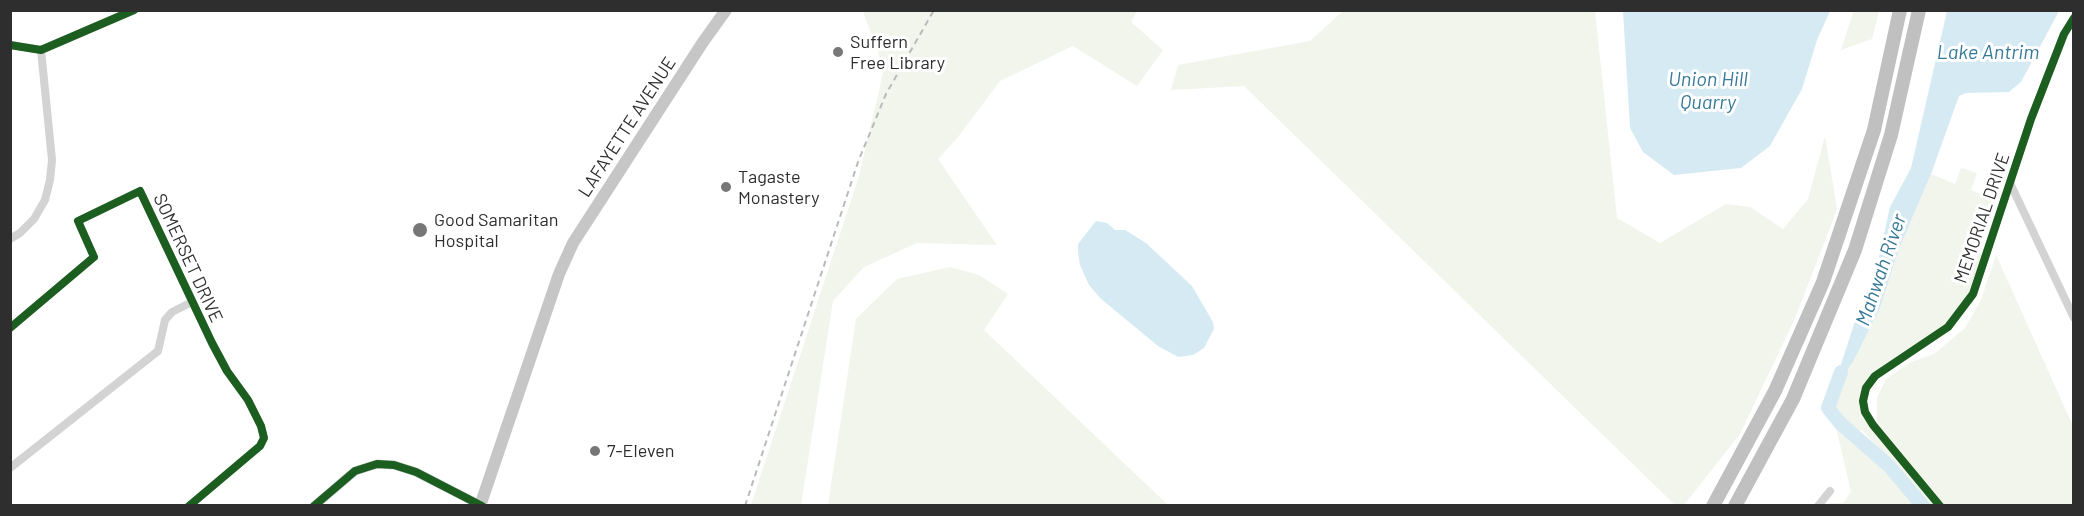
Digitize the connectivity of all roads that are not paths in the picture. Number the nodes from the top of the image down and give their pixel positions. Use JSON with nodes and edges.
{"nodes":[{"id":1,"x":134,"y":10,"type":"edge"},
{"id":2,"x":726,"y":10,"type":"edge"},
{"id":3,"x":1900,"y":10,"type":"edge"},
{"id":4,"x":1919,"y":10,"type":"edge"},
{"id":5,"x":2073,"y":18,"type":"edge"},
{"id":6,"x":10,"y":45,"type":"edge"},
{"id":7,"x":41,"y":50,"type":"junction"},
{"id":8,"x":2010,"y":183,"type":"junction"},
{"id":9,"x":10,"y":238,"type":"edge"},
{"id":10,"x":192,"y":302,"type":"junction"},
{"id":11,"x":2073,"y":318,"type":"edge"},
{"id":12,"x":10,"y":328,"type":"edge"},
{"id":13,"x":10,"y":468,"type":"edge"},
{"id":14,"x":1830,"y":491,"type":"dead end"},
{"id":15,"x":481,"y":505,"type":"edge"},
{"id":16,"x":189,"y":506,"type":"edge"},
{"id":17,"x":314,"y":506,"type":"edge"},
{"id":18,"x":1713,"y":506,"type":"edge"},
{"id":19,"x":1735,"y":506,"type":"edge"},
{"id":20,"x":1818,"y":506,"type":"edge"},
{"id":21,"x":1940,"y":506,"type":"edge"}],
"edges":[{"from":1,"to":7,"type":"street"},
{"from":2,"to":15,"type":"main road","name":"LAFAYETTE AVENUE"},
{"from":3,"to":18,"type":"highway"},
{"from":4,"to":19,"type":"highway"},
{"from":5,"to":8,"type":"street","name":"MEMORIAL DRIVE"},
{"from":6,"to":7,"type":"street"},
{"from":7,"to":9,"type":"street"},
{"from":8,"to":11,"type":"street"},
{"from":8,"to":21,"type":"street","name":"MEMORIAL DRIVE"},
{"from":10,"to":12,"type":"street","name":"SOMERSET DRIVE"},
{"from":10,"to":13,"type":"street","name":"SOMERSET DRIVE"},
{"from":10,"to":16,"type":"street","name":"SOMERSET DRIVE"},
{"from":14,"to":20,"type":"street"},
{"from":15,"to":17,"type":"street"}]}
